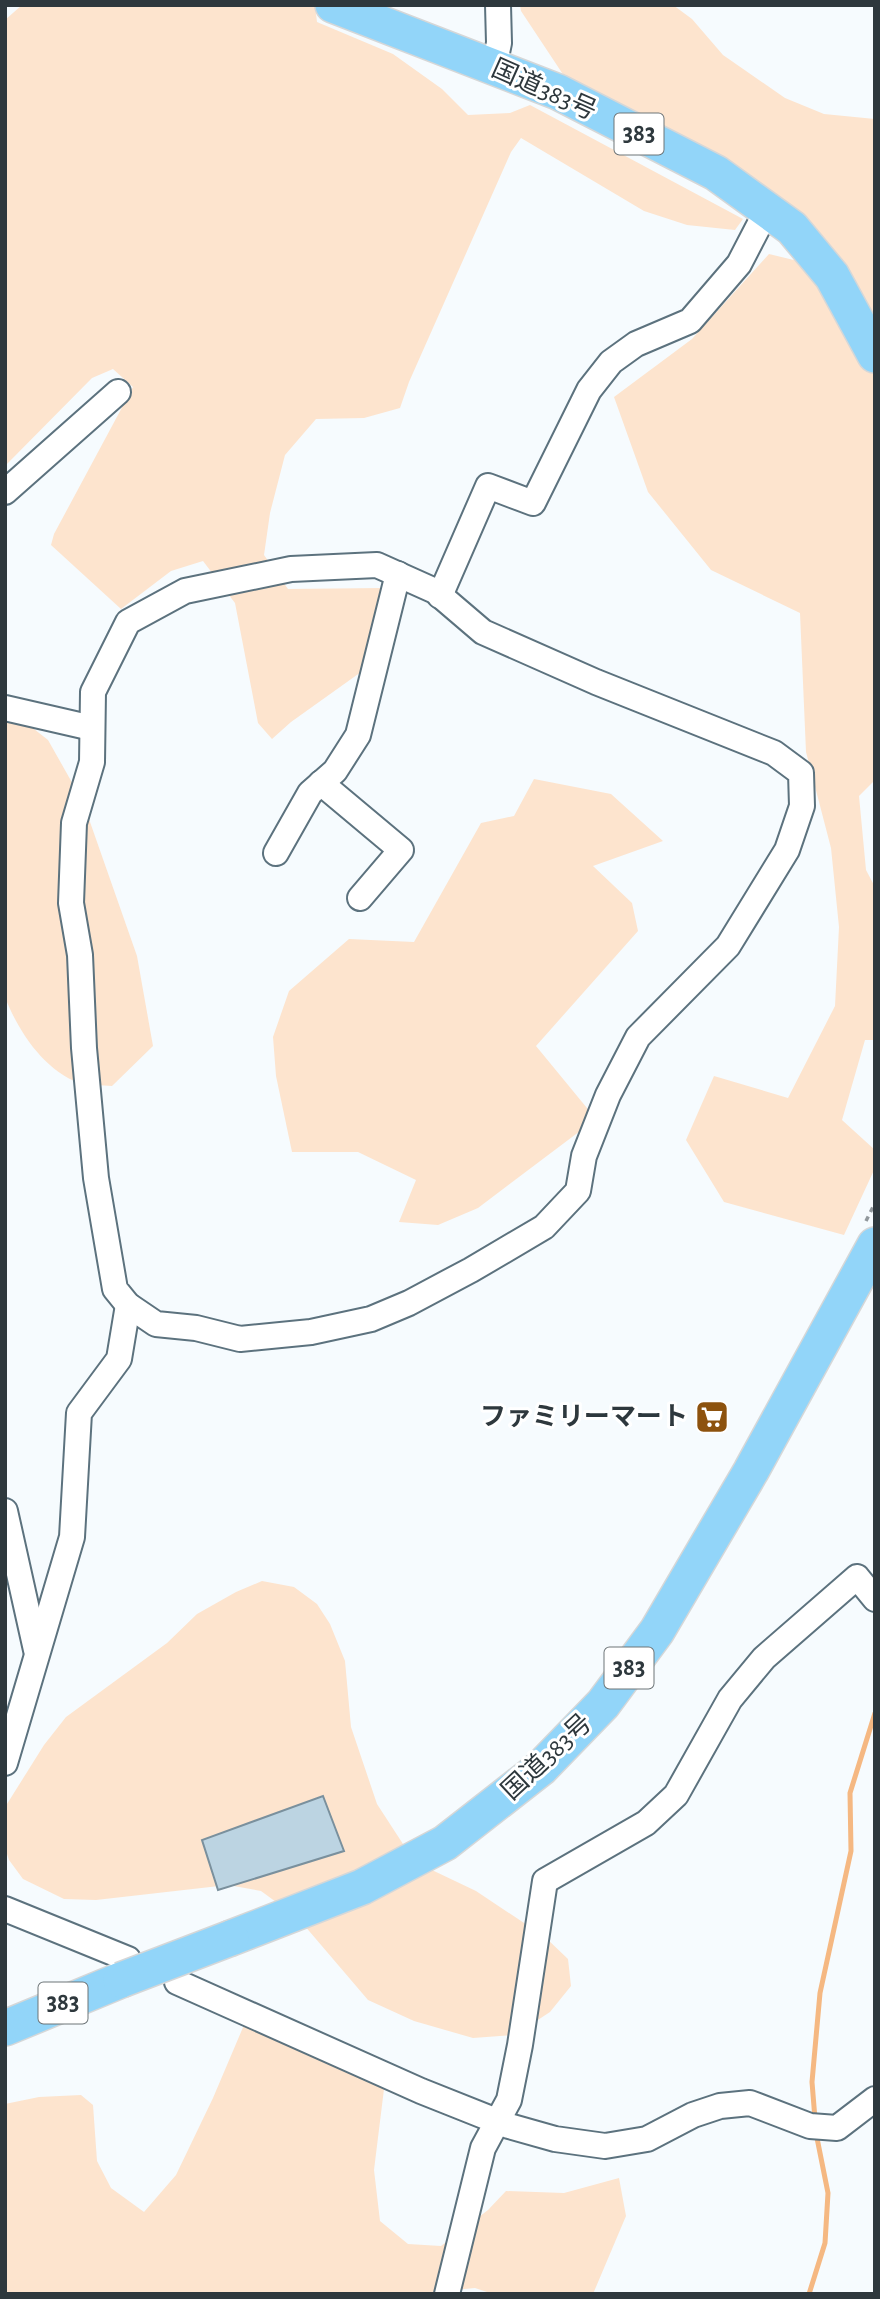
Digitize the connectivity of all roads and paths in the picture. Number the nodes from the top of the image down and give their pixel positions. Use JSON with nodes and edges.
{"nodes":[{"id":1,"x":333,"y":5,"type":"edge"},
{"id":2,"x":499,"y":5,"type":"edge"},
{"id":3,"x":494,"y":67,"type":"junction"},
{"id":4,"x":767,"y":209,"type":"junction"},
{"id":5,"x":875,"y":355,"type":"edge"},
{"id":6,"x":118,"y":392,"type":"dead end"},
{"id":7,"x":5,"y":492,"type":"edge"},
{"id":8,"x":398,"y":574,"type":"junction"},
{"id":9,"x":440,"y":596,"type":"junction"},
{"id":10,"x":5,"y":708,"type":"edge"},
{"id":11,"x":92,"y":728,"type":"junction"},
{"id":12,"x":321,"y":783,"type":"junction"},
{"id":13,"x":276,"y":853,"type":"dead end"},
{"id":14,"x":360,"y":898,"type":"dead end"},
{"id":15,"x":875,"y":1203,"type":"edge"},
{"id":16,"x":869,"y":1236,"type":"edge"},
{"id":17,"x":128,"y":1305,"type":"junction"},
{"id":18,"x":5,"y":1511,"type":"edge"},
{"id":19,"x":875,"y":1599,"type":"edge"},
{"id":20,"x":37,"y":1654,"type":"junction"},
{"id":21,"x":5,"y":1763,"type":"edge"},
{"id":22,"x":5,"y":1909,"type":"edge"},
{"id":23,"x":124,"y":1969,"type":"junction"},
{"id":24,"x":177,"y":1982,"type":"dead end"},
{"id":25,"x":5,"y":2028,"type":"edge"},
{"id":26,"x":875,"y":2099,"type":"edge"},
{"id":27,"x":498,"y":2122,"type":"junction"},
{"id":28,"x":447,"y":2294,"type":"edge"}],
"edges":[{"from":1,"to":3,"type":"highway","name":"国道383号","number":"383"},
{"from":2,"to":3,"type":"street"},
{"from":3,"to":4,"type":"highway","name":"国道383号","number":"383"},
{"from":4,"to":5,"type":"highway","name":"国道383号","number":"383"},
{"from":4,"to":9,"type":"street"},
{"from":6,"to":7,"type":"street"},
{"from":8,"to":9,"type":"street"},
{"from":8,"to":11,"type":"street"},
{"from":8,"to":12,"type":"street"},
{"from":9,"to":17,"type":"street"},
{"from":10,"to":11,"type":"street"},
{"from":11,"to":17,"type":"street"},
{"from":12,"to":13,"type":"street"},
{"from":12,"to":14,"type":"street"},
{"from":15,"to":16,"type":"path"},
{"from":16,"to":23,"type":"highway","name":"国道383号","number":"383","bridge":true},
{"from":17,"to":20,"type":"street"},
{"from":18,"to":20,"type":"street"},
{"from":19,"to":27,"type":"street"},
{"from":20,"to":21,"type":"street"},
{"from":22,"to":23,"type":"street"},
{"from":23,"to":25,"type":"highway","name":"国道383号","number":"383"},
{"from":24,"to":27,"type":"street"},
{"from":26,"to":27,"type":"street"},
{"from":27,"to":28,"type":"street"}]}
